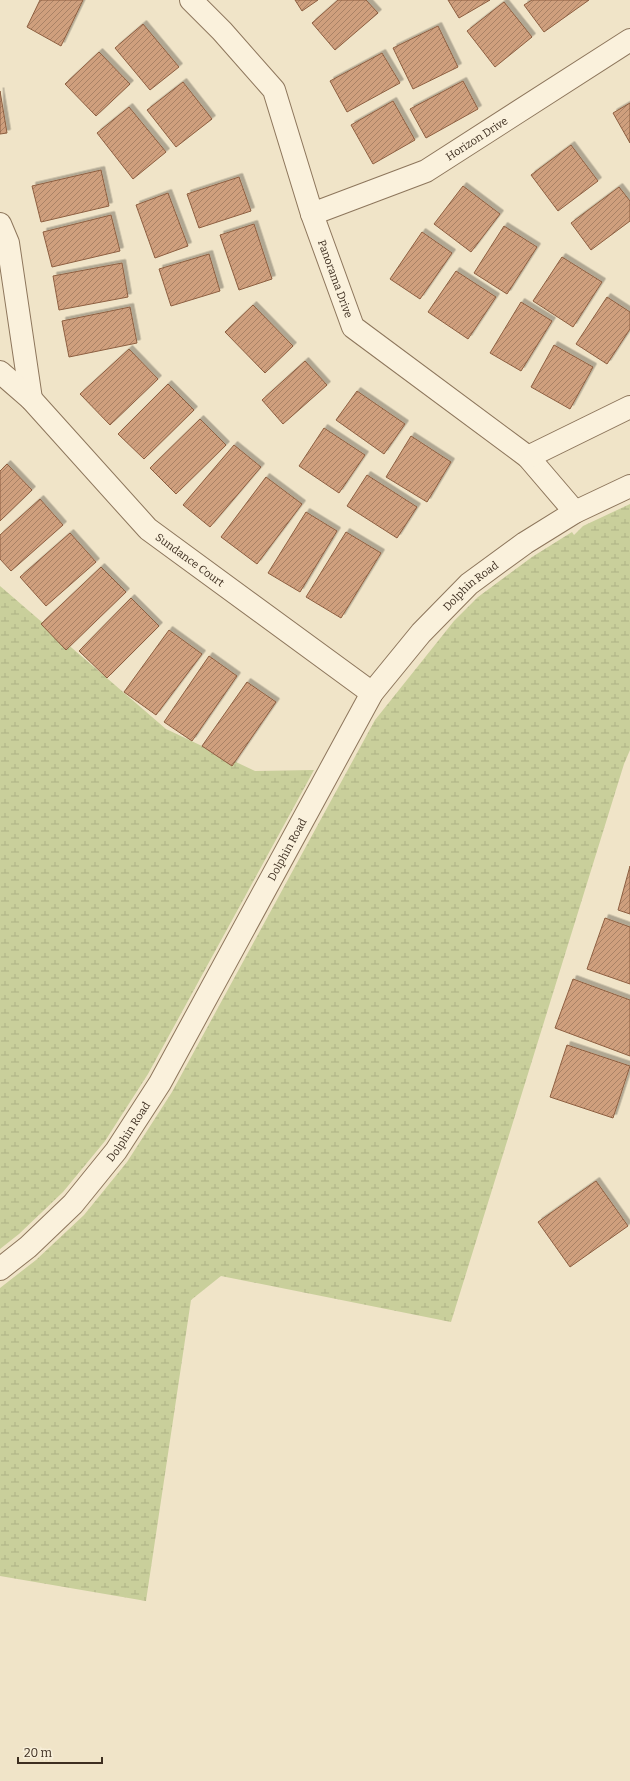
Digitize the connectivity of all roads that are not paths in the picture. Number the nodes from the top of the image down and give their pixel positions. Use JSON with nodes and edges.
{"nodes":[{"id":1,"x":193,"y":1,"type":"edge"},
{"id":2,"x":630,"y":40,"type":"edge"},
{"id":3,"x":312,"y":214,"type":"junction"},
{"id":4,"x":0,"y":224,"type":"edge"},
{"id":5,"x":0,"y":372,"type":"edge"},
{"id":6,"x":32,"y":398,"type":"junction"},
{"id":7,"x":630,"y":407,"type":"edge"},
{"id":8,"x":528,"y":457,"type":"junction"},
{"id":9,"x":630,"y":486,"type":"edge"},
{"id":10,"x":575,"y":512,"type":"junction"},
{"id":11,"x":372,"y":693,"type":"junction"},
{"id":12,"x":0,"y":1269,"type":"edge"}],
"edges":[{"from":1,"to":3,"type":"street","name":"Panorama Drive"},
{"from":2,"to":3,"type":"street","name":"Horizon Drive"},
{"from":3,"to":8,"type":"street","name":"Panorama Drive"},
{"from":4,"to":6,"type":"street"},
{"from":5,"to":6,"type":"street","name":"Sundance Court"},
{"from":6,"to":11,"type":"street","name":"Sundance Court"},
{"from":7,"to":8,"type":"street"},
{"from":8,"to":10,"type":"street","name":"Panorama Drive"},
{"from":9,"to":10,"type":"street","name":"Dolphin Road"},
{"from":10,"to":11,"type":"street","name":"Dolphin Road"},
{"from":11,"to":12,"type":"street","name":"Dolphin Road"}]}
